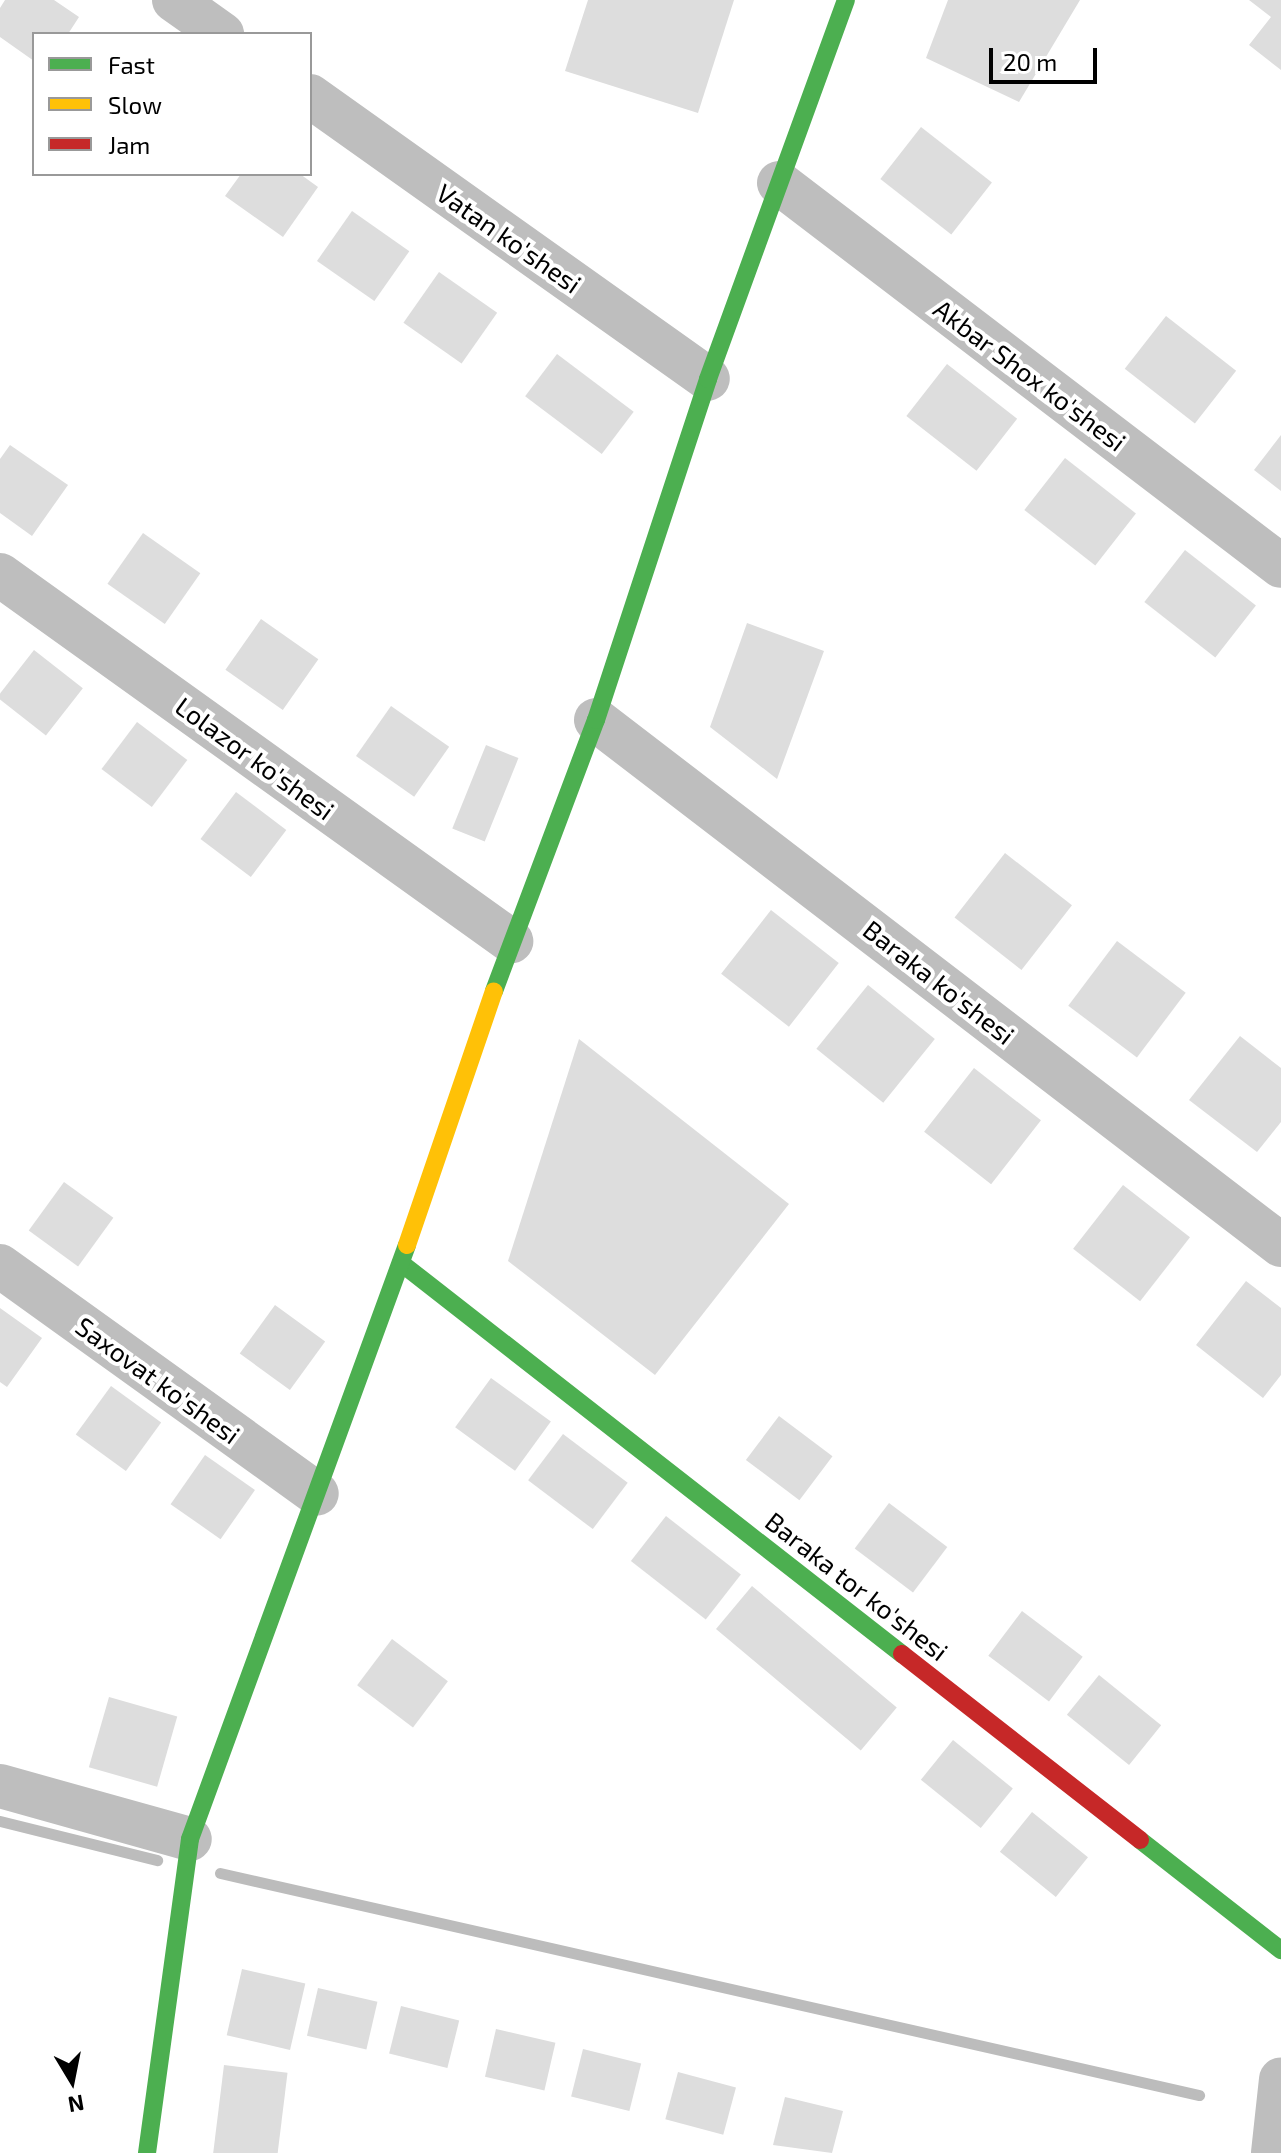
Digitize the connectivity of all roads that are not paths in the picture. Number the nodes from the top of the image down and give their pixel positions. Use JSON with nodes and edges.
{"nodes":[{"id":1,"x":174,"y":0,"type":"edge"},
{"id":2,"x":846,"y":0,"type":"edge"},
{"id":3,"x":219,"y":32,"type":"edge"},
{"id":4,"x":312,"y":97,"type":"edge"},
{"id":5,"x":779,"y":183,"type":"junction"},
{"id":6,"x":708,"y":379,"type":"junction"},
{"id":7,"x":1281,"y":566,"type":"edge"},
{"id":8,"x":0,"y":575,"type":"edge"},
{"id":9,"x":596,"y":720,"type":"junction"},
{"id":10,"x":511,"y":941,"type":"junction"},
{"id":11,"x":1281,"y":1245,"type":"edge"},
{"id":12,"x":401,"y":1263,"type":"junction"},
{"id":13,"x":0,"y":1266,"type":"edge"},
{"id":14,"x":317,"y":1494,"type":"junction"},
{"id":15,"x":0,"y":1786,"type":"edge"},
{"id":16,"x":190,"y":1839,"type":"junction"},
{"id":17,"x":1281,"y":1950,"type":"edge"},
{"id":18,"x":1281,"y":2079,"type":"edge"},
{"id":19,"x":147,"y":2153,"type":"edge"},
{"id":20,"x":1273,"y":2153,"type":"edge"}],
"edges":[{"from":1,"to":3,"type":"street"},
{"from":2,"to":5,"type":"street"},
{"from":4,"to":6,"type":"street","name":"Vatan ko'shesi"},
{"from":5,"to":6,"type":"street"},
{"from":5,"to":7,"type":"street","name":"Akbar Shox ko'shesi"},
{"from":6,"to":9,"type":"street"},
{"from":8,"to":10,"type":"street","name":"Lolazor ko'shesi"},
{"from":9,"to":10,"type":"street"},
{"from":9,"to":11,"type":"street","name":"Baraka ko'shesi"},
{"from":10,"to":12,"type":"street"},
{"from":12,"to":14,"type":"street"},
{"from":12,"to":17,"type":"street","name":"Baraka tor ko'shesi"},
{"from":13,"to":14,"type":"street","name":"Saxovat ko'shesi"},
{"from":14,"to":16,"type":"street"},
{"from":15,"to":16,"type":"street"},
{"from":16,"to":19,"type":"street"},
{"from":18,"to":20,"type":"street"}]}
